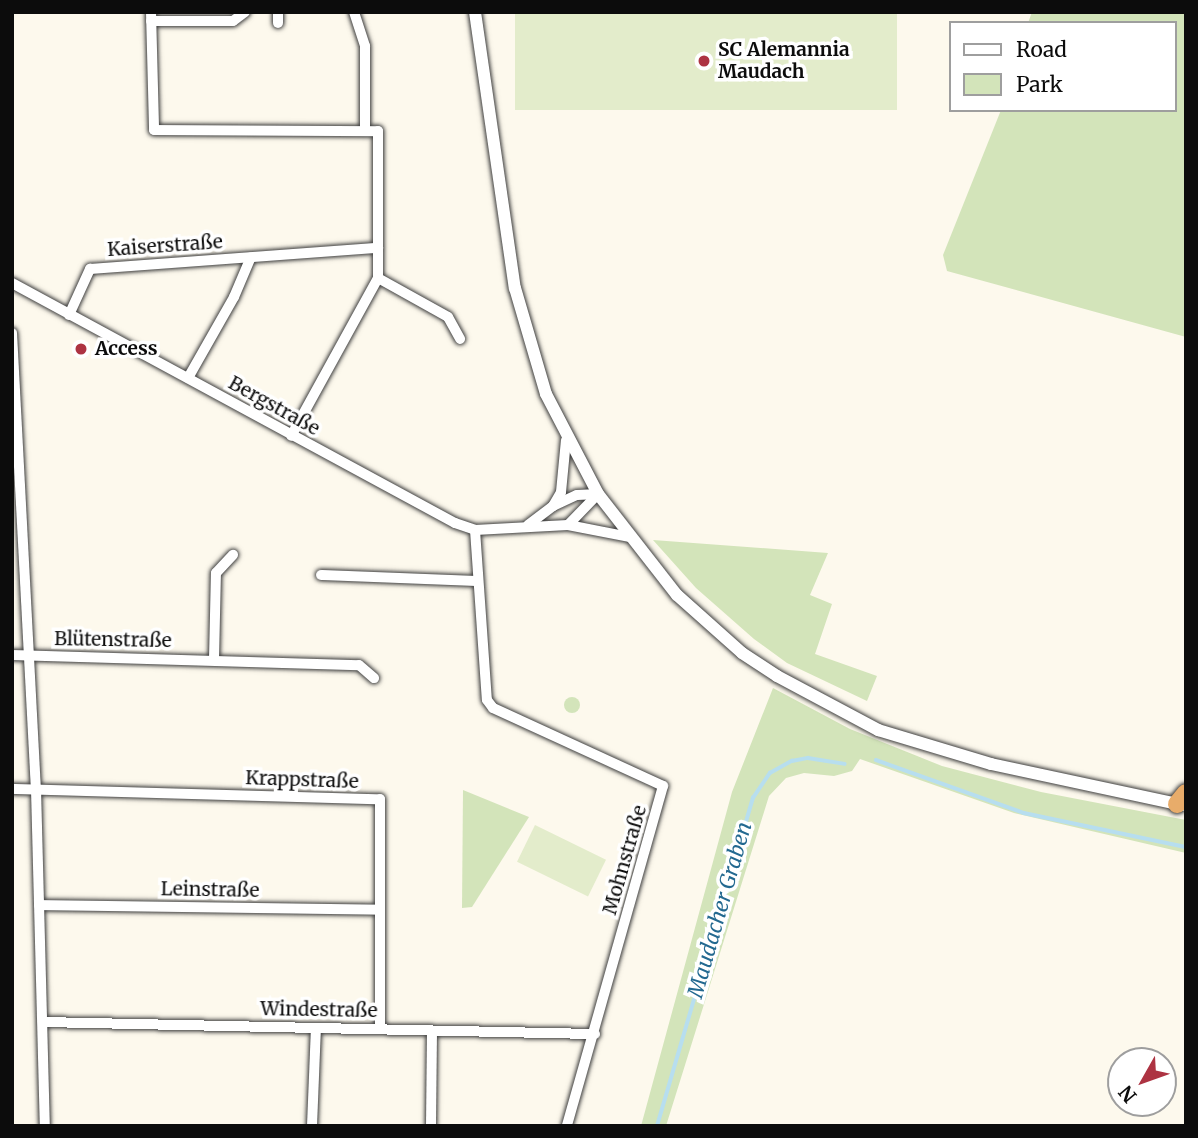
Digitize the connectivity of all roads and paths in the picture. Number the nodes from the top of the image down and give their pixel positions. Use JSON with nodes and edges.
{"nodes":[{"id":1,"x":245,"y":12,"type":"edge"},
{"id":2,"x":354,"y":12,"type":"edge"},
{"id":3,"x":475,"y":12,"type":"edge"},
{"id":4,"x":151,"y":17,"type":"edge"},
{"id":5,"x":365,"y":131,"type":"junction"},
{"id":6,"x":378,"y":248,"type":"junction"},
{"id":7,"x":251,"y":257,"type":"junction"},
{"id":8,"x":378,"y":278,"type":"junction"},
{"id":9,"x":12,"y":283,"type":"edge"},
{"id":10,"x":69,"y":315,"type":"junction"},
{"id":11,"x":12,"y":333,"type":"edge"},
{"id":12,"x":460,"y":339,"type":"dead end"},
{"id":13,"x":188,"y":378,"type":"junction"},
{"id":14,"x":291,"y":436,"type":"junction"},
{"id":15,"x":566,"y":440,"type":"junction"},
{"id":16,"x":598,"y":494,"type":"junction"},
{"id":17,"x":553,"y":506,"type":"junction"},
{"id":18,"x":568,"y":524,"type":"junction"},
{"id":19,"x":527,"y":525,"type":"junction"},
{"id":20,"x":475,"y":530,"type":"junction"},
{"id":21,"x":629,"y":537,"type":"junction"},
{"id":22,"x":233,"y":555,"type":"dead end"},
{"id":23,"x":321,"y":575,"type":"dead end"},
{"id":24,"x":478,"y":581,"type":"junction"},
{"id":25,"x":12,"y":655,"type":"edge"},
{"id":26,"x":30,"y":656,"type":"junction"},
{"id":27,"x":214,"y":659,"type":"junction"},
{"id":28,"x":374,"y":678,"type":"dead end"},
{"id":29,"x":12,"y":789,"type":"edge"},
{"id":30,"x":36,"y":789,"type":"junction"},
{"id":31,"x":1183,"y":801,"type":"edge"},
{"id":32,"x":39,"y":905,"type":"junction"},
{"id":33,"x":380,"y":910,"type":"junction"},
{"id":34,"x":43,"y":1023,"type":"junction"},
{"id":35,"x":316,"y":1028,"type":"junction"},
{"id":36,"x":380,"y":1029,"type":"junction"},
{"id":37,"x":432,"y":1032,"type":"junction"},
{"id":38,"x":595,"y":1034,"type":"junction"},
{"id":39,"x":45,"y":1126,"type":"edge"},
{"id":40,"x":312,"y":1126,"type":"edge"},
{"id":41,"x":431,"y":1126,"type":"edge"},
{"id":42,"x":567,"y":1126,"type":"edge"}],
"edges":[{"from":1,"to":4,"type":"street"},
{"from":2,"to":5,"type":"street"},
{"from":3,"to":15,"type":"street"},
{"from":4,"to":5,"type":"street"},
{"from":5,"to":6,"type":"street"},
{"from":6,"to":7,"type":"street","name":"Kaiserstraße"},
{"from":6,"to":8,"type":"street"},
{"from":7,"to":10,"type":"street","name":"Kaiserstraße"},
{"from":7,"to":13,"type":"street","name":"Kaiserstraße"},
{"from":8,"to":12,"type":"street"},
{"from":8,"to":14,"type":"street"},
{"from":9,"to":10,"type":"street","name":"Bergstraße"},
{"from":10,"to":13,"type":"street","name":"Bergstraße"},
{"from":11,"to":26,"type":"street"},
{"from":13,"to":14,"type":"street","name":"Bergstraße"},
{"from":14,"to":20,"type":"street","name":"Bergstraße"},
{"from":15,"to":16,"type":"street"},
{"from":15,"to":17,"type":"street"},
{"from":16,"to":17,"type":"street"},
{"from":16,"to":18,"type":"street"},
{"from":16,"to":21,"type":"street"},
{"from":17,"to":19,"type":"street"},
{"from":18,"to":19,"type":"street"},
{"from":18,"to":21,"type":"street"},
{"from":19,"to":20,"type":"street"},
{"from":20,"to":24,"type":"street","name":"Mohnstraße"},
{"from":21,"to":31,"type":"street"},
{"from":22,"to":27,"type":"street"},
{"from":23,"to":24,"type":"street"},
{"from":24,"to":38,"type":"street","name":"Mohnstraße"},
{"from":25,"to":26,"type":"street","name":"Blütenstraße"},
{"from":26,"to":27,"type":"street","name":"Blütenstraße"},
{"from":26,"to":30,"type":"street"},
{"from":27,"to":28,"type":"street","name":"Blütenstraße"},
{"from":29,"to":30,"type":"street"},
{"from":30,"to":32,"type":"street"},
{"from":30,"to":33,"type":"street","name":"Krappstraße"},
{"from":32,"to":33,"type":"street","name":"Leinstraße"},
{"from":32,"to":34,"type":"street"},
{"from":33,"to":36,"type":"street","name":"Krappstraße"},
{"from":34,"to":35,"type":"street","name":"Windestraße"},
{"from":34,"to":39,"type":"street"},
{"from":35,"to":36,"type":"street","name":"Windestraße"},
{"from":35,"to":40,"type":"street"},
{"from":36,"to":37,"type":"street","name":"Windestraße"},
{"from":37,"to":38,"type":"street","name":"Windestraße"},
{"from":37,"to":41,"type":"street"},
{"from":38,"to":42,"type":"street","name":"Mohnstraße"}]}
